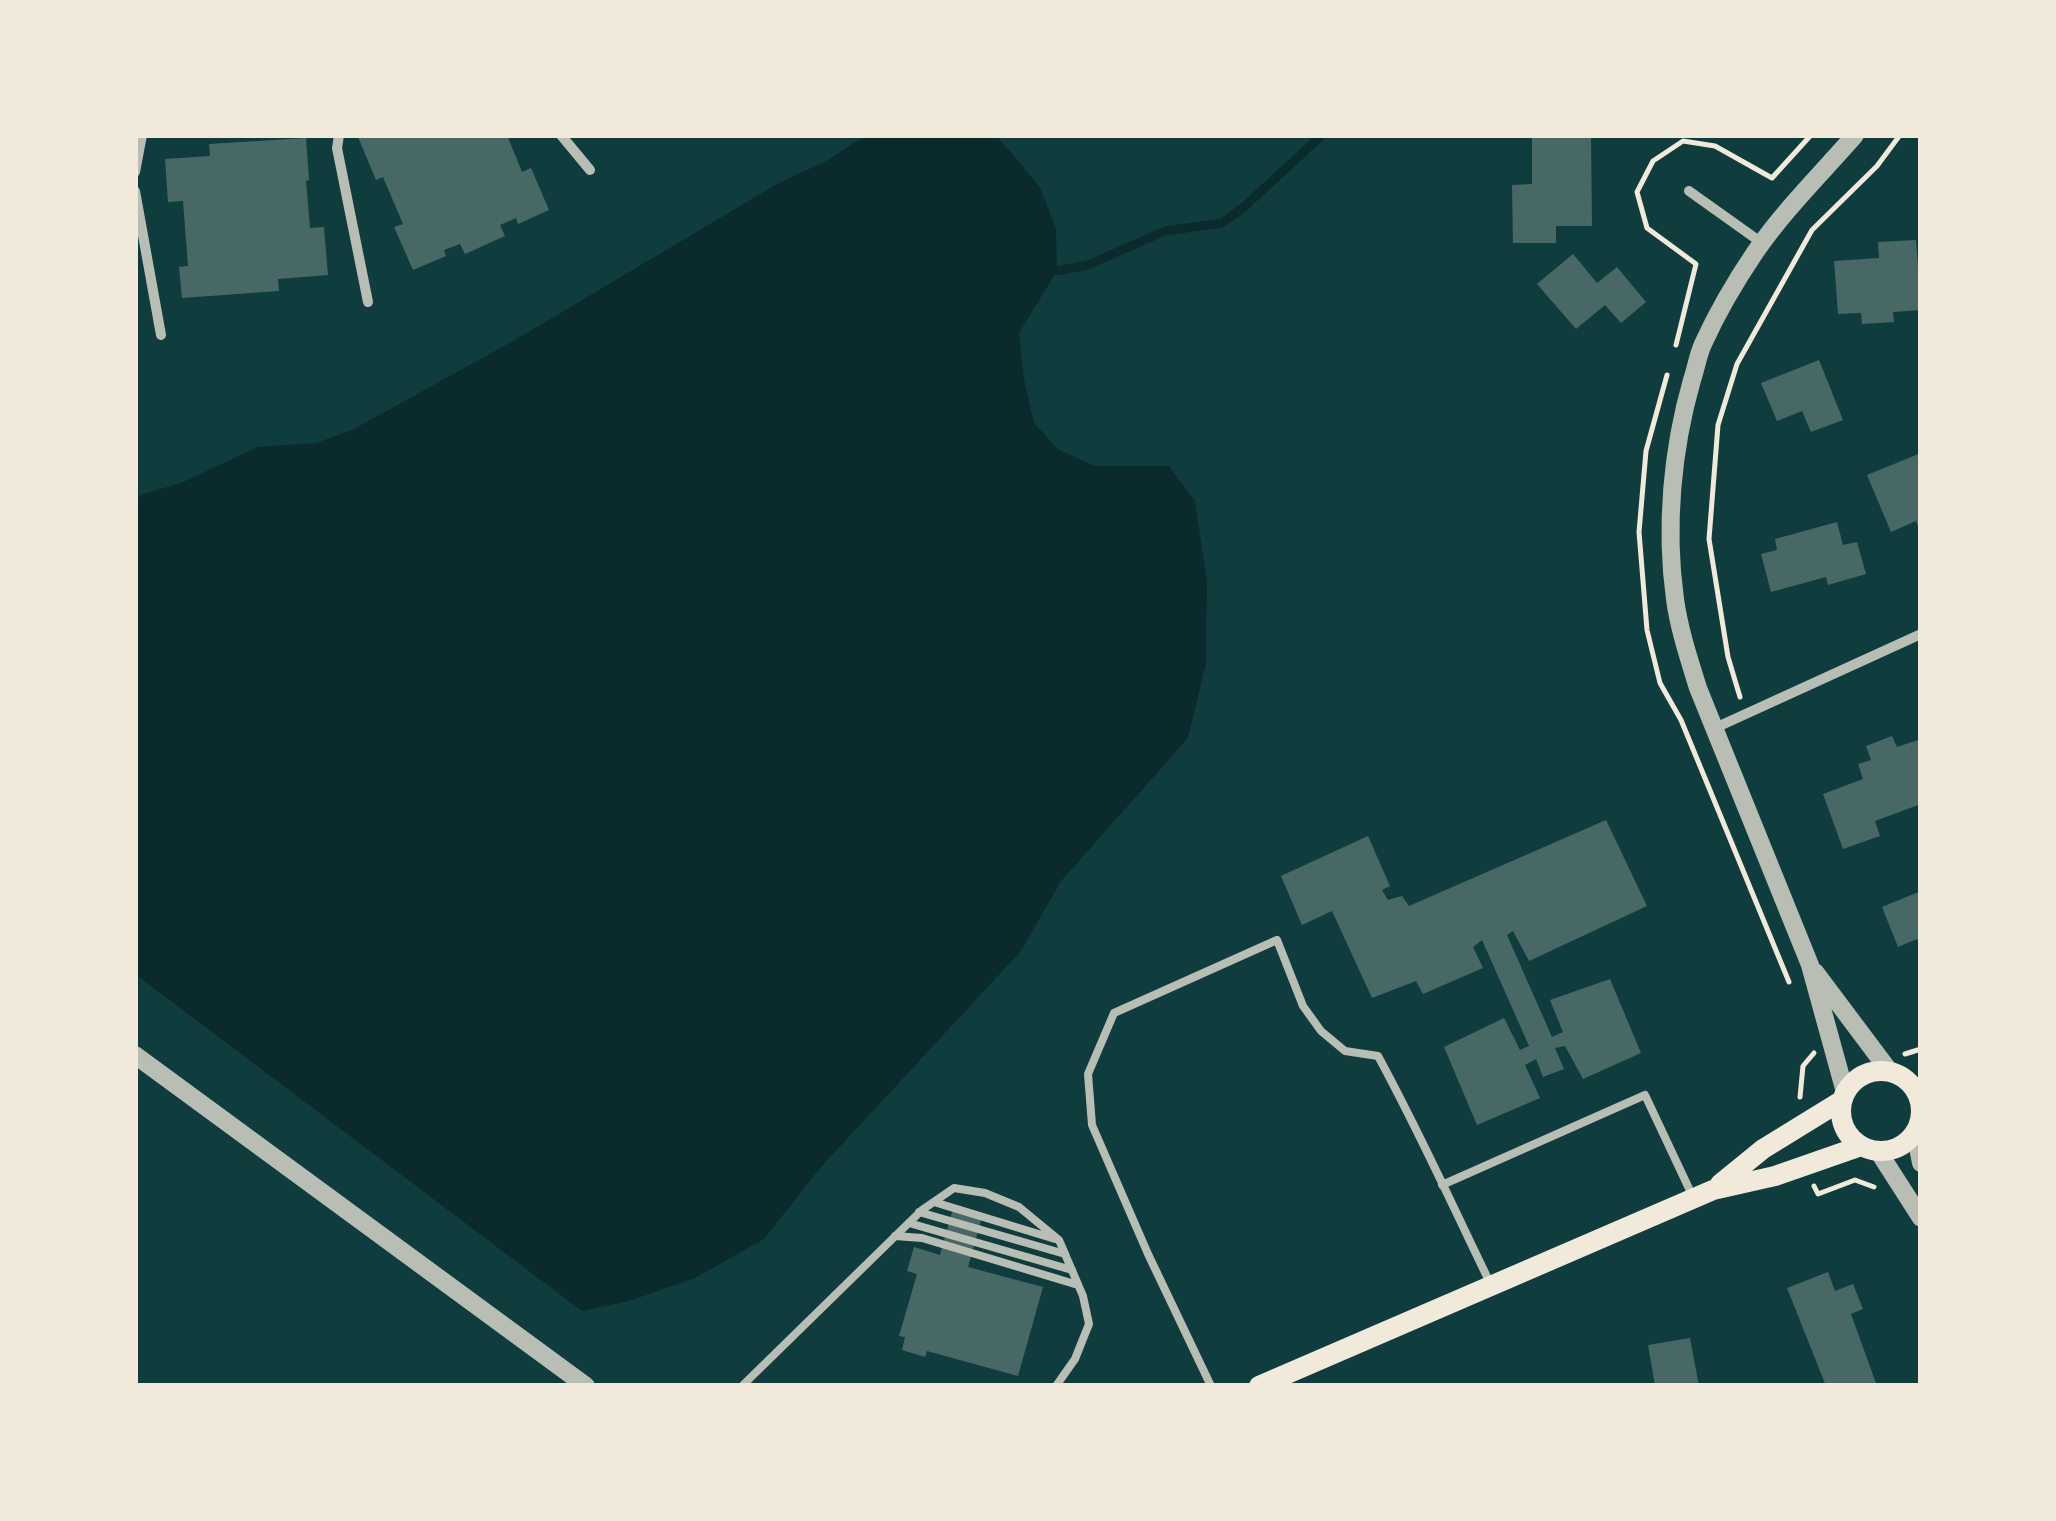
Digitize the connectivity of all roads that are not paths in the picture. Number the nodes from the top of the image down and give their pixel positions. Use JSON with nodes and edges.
{"nodes":[{"id":1,"x":142,"y":135,"type":"edge"},
{"id":2,"x":339,"y":135,"type":"edge"},
{"id":3,"x":561,"y":135,"type":"edge"},
{"id":4,"x":1854,"y":135,"type":"edge"},
{"id":5,"x":590,"y":170,"type":"dead end"},
{"id":6,"x":135,"y":172,"type":"edge"},
{"id":7,"x":135,"y":191,"type":"edge"},
{"id":8,"x":1689,"y":191,"type":"dead end"},
{"id":9,"x":1762,"y":243,"type":"junction"},
{"id":10,"x":368,"y":302,"type":"dead end"},
{"id":11,"x":161,"y":335,"type":"dead end"},
{"id":12,"x":1921,"y":634,"type":"edge"},
{"id":13,"x":1714,"y":728,"type":"junction"},
{"id":14,"x":1810,"y":965,"type":"junction"},
{"id":15,"x":135,"y":1054,"type":"edge"},
{"id":16,"x":1906,"y":1076,"type":"edge"},
{"id":17,"x":1843,"y":1096,"type":"junction"},
{"id":18,"x":1915,"y":1132,"type":"junction"},
{"id":19,"x":1870,"y":1149,"type":"junction"},
{"id":20,"x":1921,"y":1163,"type":"edge"},
{"id":21,"x":1442,"y":1185,"type":"junction"},
{"id":22,"x":1703,"y":1194,"type":"junction"},
{"id":23,"x":934,"y":1202,"type":"junction"},
{"id":24,"x":919,"y":1212,"type":"junction"},
{"id":25,"x":1921,"y":1218,"type":"edge"},
{"id":26,"x":909,"y":1223,"type":"junction"},
{"id":27,"x":895,"y":1236,"type":"junction"},
{"id":28,"x":1059,"y":1240,"type":"junction"},
{"id":29,"x":1066,"y":1254,"type":"junction"},
{"id":30,"x":1072,"y":1270,"type":"junction"},
{"id":31,"x":1078,"y":1285,"type":"junction"},
{"id":32,"x":1491,"y":1285,"type":"junction"},
{"id":33,"x":586,"y":1386,"type":"edge"},
{"id":34,"x":742,"y":1386,"type":"edge"},
{"id":35,"x":1056,"y":1386,"type":"edge"},
{"id":36,"x":1211,"y":1386,"type":"edge"},
{"id":37,"x":1258,"y":1386,"type":"edge"}],
"edges":[{"from":1,"to":6,"type":"street"},
{"from":2,"to":10,"type":"street"},
{"from":3,"to":5,"type":"street"},
{"from":4,"to":9,"type":"street"},
{"from":7,"to":11,"type":"street"},
{"from":8,"to":9,"type":"street"},
{"from":9,"to":13,"type":"street"},
{"from":12,"to":13,"type":"street"},
{"from":13,"to":14,"type":"street"},
{"from":14,"to":16,"type":"street"},
{"from":14,"to":17,"type":"street"},
{"from":15,"to":33,"type":"street"},
{"from":16,"to":17,"type":"main road"},
{"from":16,"to":18,"type":"main road"},
{"from":17,"to":19,"type":"main road"},
{"from":17,"to":22,"type":"main road"},
{"from":18,"to":19,"type":"main road"},
{"from":18,"to":20,"type":"street"},
{"from":19,"to":22,"type":"main road"},
{"from":19,"to":25,"type":"street"},
{"from":21,"to":22,"type":"lane"},
{"from":21,"to":32,"type":"lane"},
{"from":21,"to":36,"type":"lane"},
{"from":22,"to":32,"type":"main road"},
{"from":23,"to":24,"type":"lane"},
{"from":23,"to":28,"type":"lane"},
{"from":23,"to":28,"type":"lane"},
{"from":24,"to":26,"type":"lane"},
{"from":24,"to":29,"type":"lane"},
{"from":26,"to":27,"type":"lane"},
{"from":26,"to":30,"type":"lane"},
{"from":27,"to":31,"type":"lane"},
{"from":27,"to":34,"type":"lane"},
{"from":28,"to":29,"type":"lane"},
{"from":29,"to":30,"type":"lane"},
{"from":30,"to":31,"type":"lane"},
{"from":31,"to":35,"type":"lane"},
{"from":32,"to":37,"type":"main road"}]}
